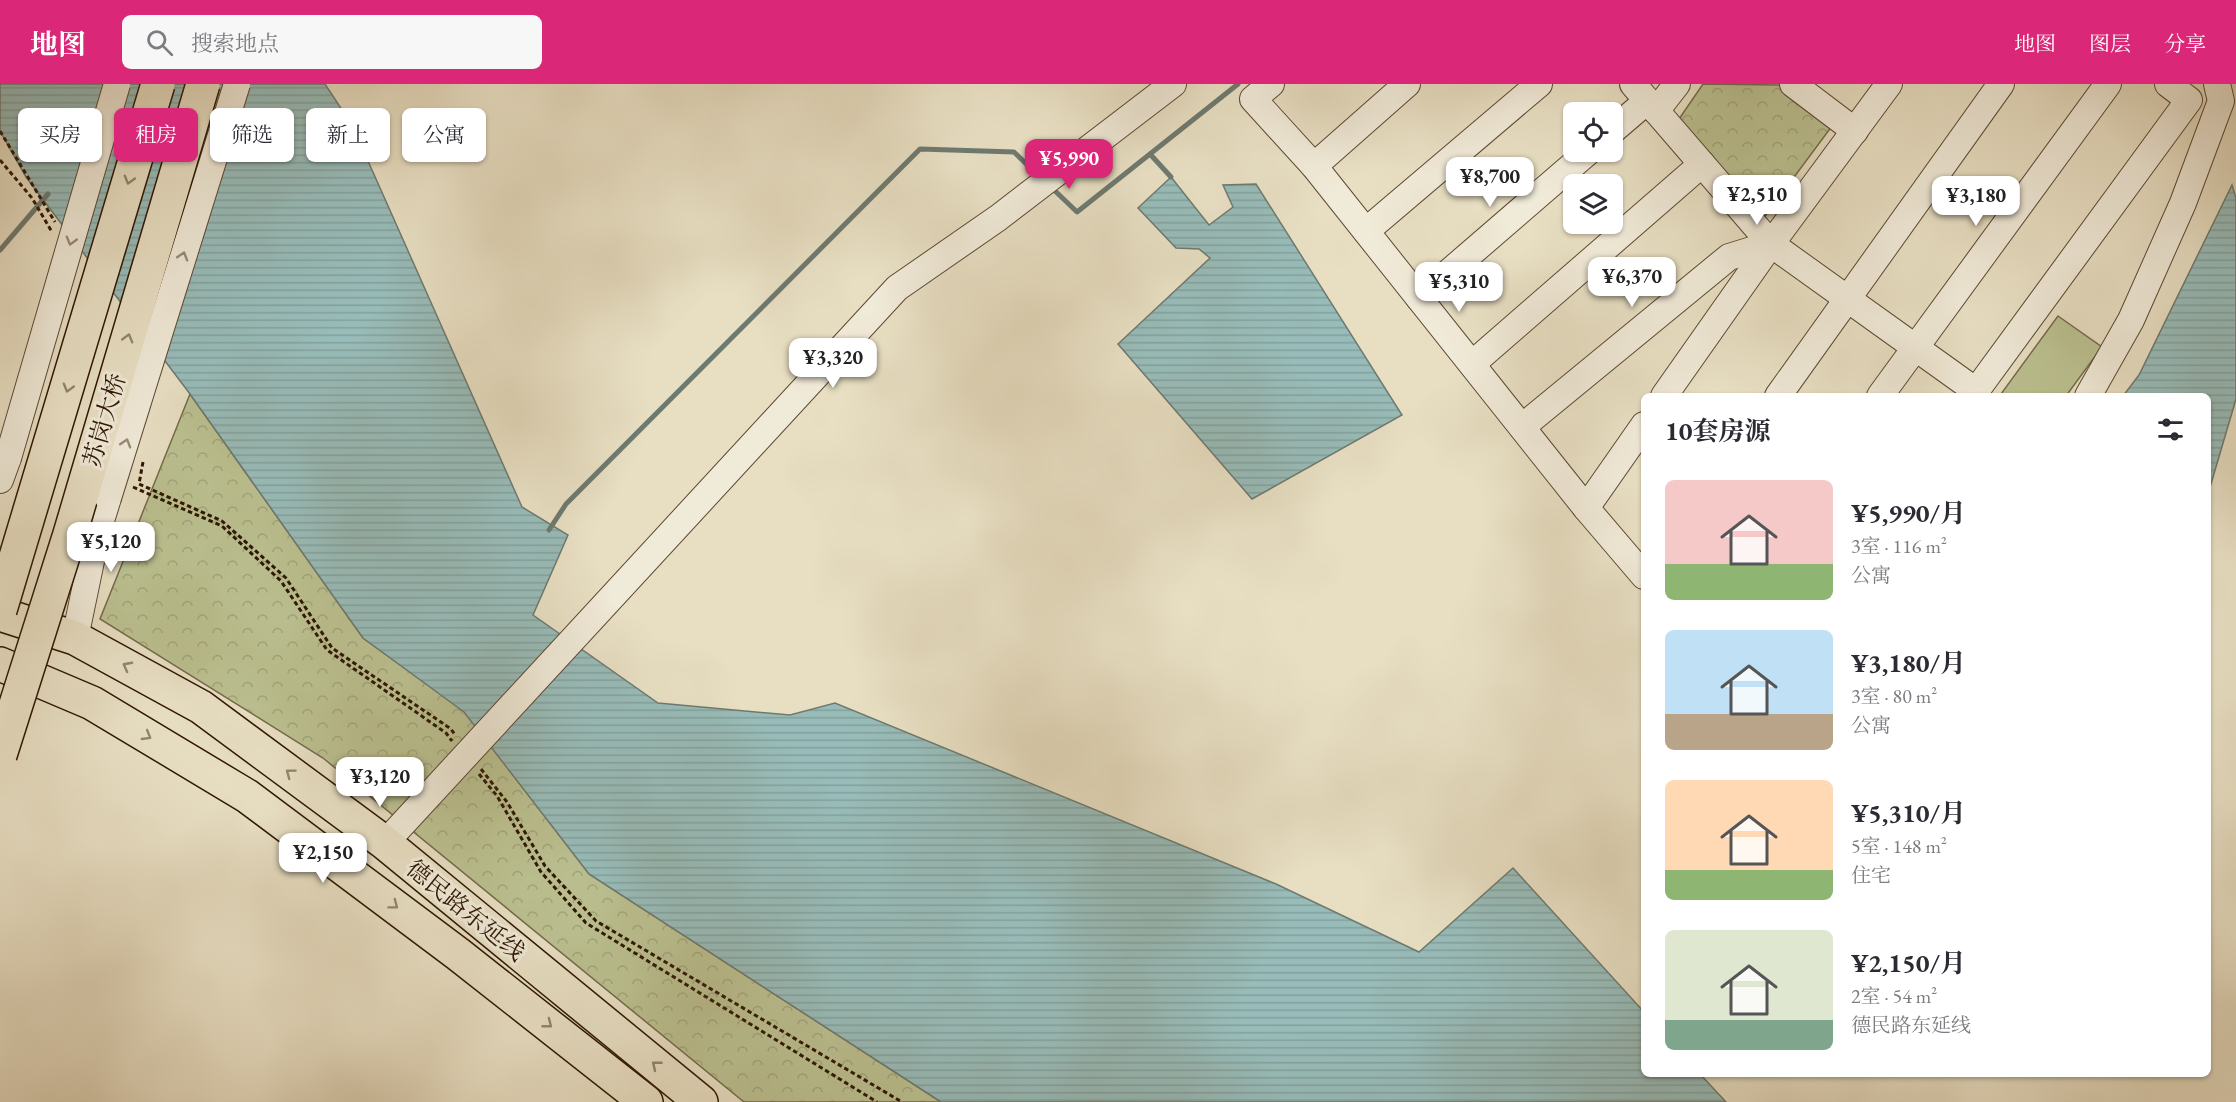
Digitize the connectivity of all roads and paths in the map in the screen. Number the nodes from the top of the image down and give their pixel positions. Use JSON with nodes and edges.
{"nodes":[{"id":1,"x":117,"y":84,"type":"edge"},
{"id":2,"x":158,"y":84,"type":"edge"},
{"id":3,"x":203,"y":84,"type":"edge"},
{"id":4,"x":237,"y":84,"type":"edge"},
{"id":5,"x":1173,"y":84,"type":"edge"},
{"id":6,"x":1271,"y":84,"type":"edge"},
{"id":7,"x":1407,"y":84,"type":"edge"},
{"id":8,"x":1539,"y":84,"type":"edge"},
{"id":9,"x":1677,"y":84,"type":"edge"},
{"id":10,"x":1793,"y":84,"type":"edge"},
{"id":11,"x":1890,"y":84,"type":"edge"},
{"id":12,"x":2001,"y":84,"type":"edge"},
{"id":13,"x":2108,"y":84,"type":"edge"},
{"id":14,"x":2168,"y":84,"type":"edge"},
{"id":15,"x":2219,"y":92,"type":"edge"},
{"id":16,"x":1645,"y":99,"type":"edge"},
{"id":17,"x":2189,"y":100,"type":"junction"},
{"id":18,"x":1623,"y":120,"type":"edge"},
{"id":19,"x":0,"y":131,"type":"edge"},
{"id":20,"x":1855,"y":131,"type":"junction"},
{"id":21,"x":0,"y":160,"type":"edge"},
{"id":22,"x":1576,"y":162,"type":"edge"},
{"id":23,"x":1702,"y":164,"type":"junction"},
{"id":24,"x":1314,"y":166,"type":"junction"},
{"id":25,"x":60,"y":231,"type":"dead end"},
{"id":26,"x":1366,"y":231,"type":"junction"},
{"id":27,"x":56,"y":237,"type":"dead end"},
{"id":28,"x":1771,"y":244,"type":"junction"},
{"id":29,"x":1419,"y":298,"type":"junction"},
{"id":30,"x":1848,"y":299,"type":"junction"},
{"id":31,"x":1915,"y":347,"type":"junction"},
{"id":32,"x":1472,"y":364,"type":"junction"},
{"id":33,"x":1666,"y":393,"type":"edge"},
{"id":34,"x":1780,"y":393,"type":"edge"},
{"id":35,"x":1882,"y":393,"type":"edge"},
{"id":36,"x":1974,"y":393,"type":"edge"},
{"id":37,"x":2090,"y":393,"type":"edge"},
{"id":38,"x":1522,"y":427,"type":"junction"},
{"id":39,"x":1641,"y":429,"type":"edge"},
{"id":40,"x":140,"y":455,"type":"dead end"},
{"id":41,"x":143,"y":462,"type":"dead end"},
{"id":42,"x":4,"y":469,"type":"edge"},
{"id":43,"x":1586,"y":508,"type":"junction"},
{"id":44,"x":1641,"y":572,"type":"edge"},
{"id":45,"x":0,"y":612,"type":"edge"},
{"id":46,"x":75,"y":638,"type":"junction"},
{"id":47,"x":0,"y":664,"type":"edge"},
{"id":48,"x":0,"y":755,"type":"edge"},
{"id":49,"x":467,"y":755,"type":"junction"},
{"id":50,"x":385,"y":843,"type":"junction"},
{"id":51,"x":646,"y":1102,"type":"edge"},
{"id":52,"x":701,"y":1102,"type":"edge"},
{"id":53,"x":877,"y":1102,"type":"edge"},
{"id":54,"x":902,"y":1102,"type":"edge"}],
"edges":[{"from":1,"to":42,"type":"street","one_way":true,"bridge":true},
{"from":2,"to":45,"type":"main road","name":"苏岗大桥","one_way":true,"bridge":true},
{"from":48,"to":3,"type":"main road","name":"苏岗大桥","one_way":true,"bridge":true},
{"from":46,"to":4,"type":"street","one_way":true,"bridge":true},
{"from":5,"to":49,"type":"street"},
{"from":6,"to":24,"type":"street"},
{"from":7,"to":24,"type":"street"},
{"from":8,"to":26,"type":"street"},
{"from":9,"to":16,"type":"street"},
{"from":10,"to":20,"type":"street"},
{"from":11,"to":20,"type":"street"},
{"from":12,"to":30,"type":"street"},
{"from":13,"to":31,"type":"street"},
{"from":14,"to":17,"type":"street"},
{"from":15,"to":17,"type":"street"},
{"from":15,"to":37,"type":"street"},
{"from":16,"to":18,"type":"street"},
{"from":16,"to":23,"type":"street"},
{"from":17,"to":36,"type":"street"},
{"from":19,"to":25,"type":"path"},
{"from":20,"to":28,"type":"street"},
{"from":21,"to":27,"type":"path"},
{"from":22,"to":29,"type":"street"},
{"from":23,"to":28,"type":"street"},
{"from":23,"to":32,"type":"street"},
{"from":24,"to":26,"type":"street"},
{"from":26,"to":29,"type":"street"},
{"from":28,"to":30,"type":"street"},
{"from":28,"to":33,"type":"street"},
{"from":28,"to":38,"type":"street"},
{"from":29,"to":32,"type":"street"},
{"from":30,"to":31,"type":"street"},
{"from":30,"to":34,"type":"street"},
{"from":31,"to":35,"type":"street"},
{"from":31,"to":36,"type":"street"},
{"from":32,"to":38,"type":"street"},
{"from":38,"to":43,"type":"street"},
{"from":39,"to":43,"type":"street"},
{"from":40,"to":49,"type":"path"},
{"from":41,"to":49,"type":"path"},
{"from":43,"to":44,"type":"street"},
{"from":45,"to":46,"type":"main road","name":"德民路东延线"},
{"from":50,"to":46,"type":"main road","name":"德民路东延线","one_way":true},
{"from":47,"to":51,"type":"main road","name":"德民路东延线","one_way":true},
{"from":49,"to":50,"type":"street"},
{"from":49,"to":53,"type":"path"},
{"from":49,"to":54,"type":"path"},
{"from":52,"to":50,"type":"main road","name":"德民路东延线","one_way":true}]}
